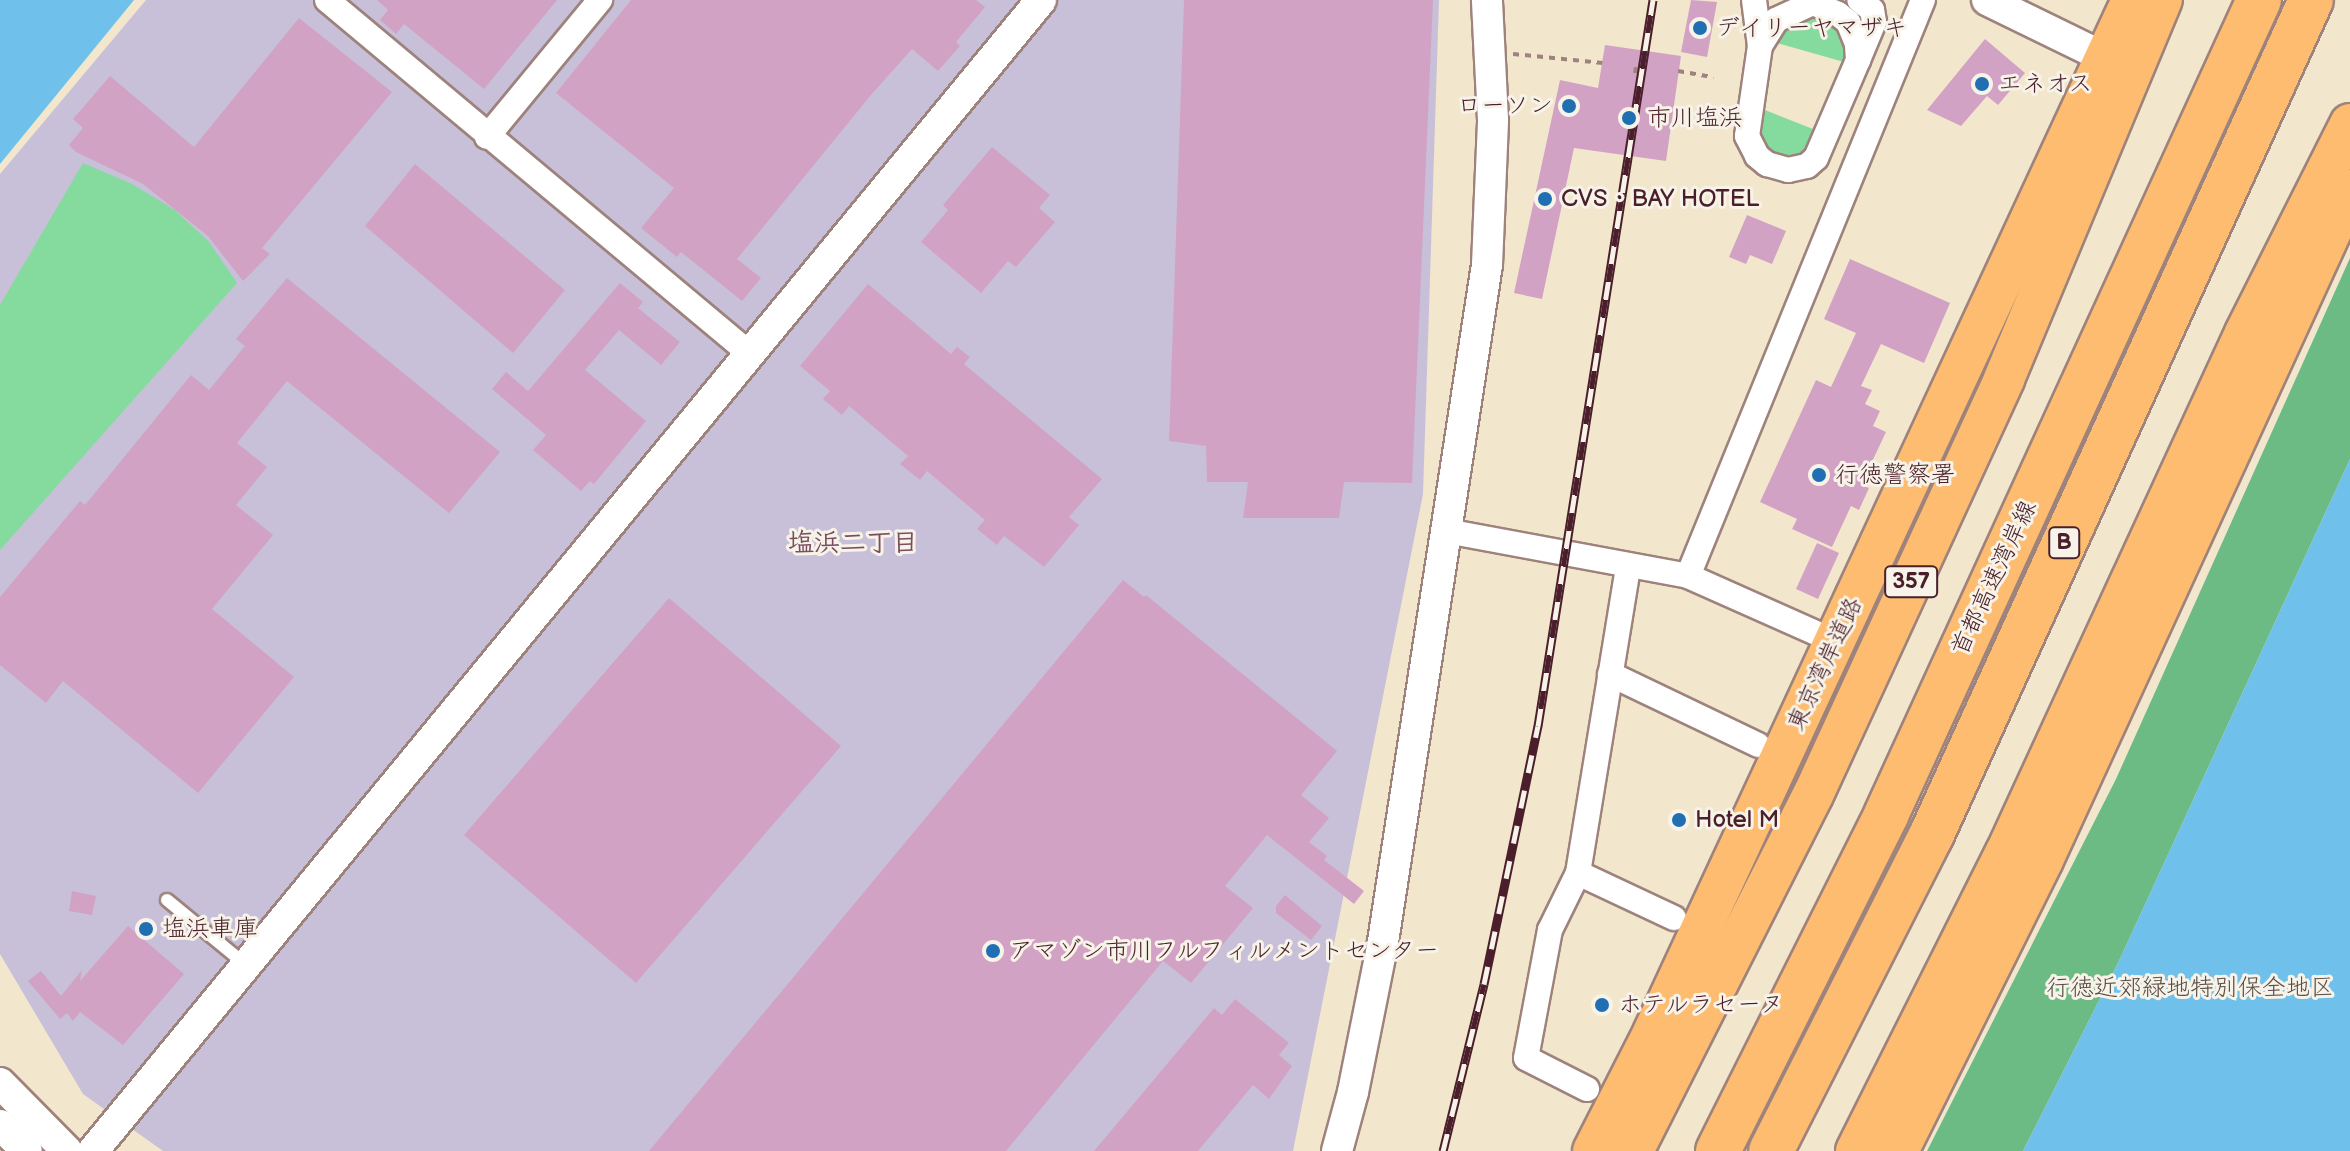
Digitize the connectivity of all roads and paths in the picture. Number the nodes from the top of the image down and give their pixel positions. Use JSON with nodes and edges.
{"nodes":[{"id":1,"x":327,"y":0,"type":"edge"},
{"id":2,"x":600,"y":0,"type":"edge"},
{"id":3,"x":1041,"y":0,"type":"edge"},
{"id":4,"x":1487,"y":0,"type":"edge"},
{"id":5,"x":1754,"y":0,"type":"edge"},
{"id":6,"x":1859,"y":0,"type":"edge"},
{"id":7,"x":1923,"y":0,"type":"edge"},
{"id":8,"x":1987,"y":0,"type":"edge"},
{"id":9,"x":2132,"y":0,"type":"edge"},
{"id":10,"x":2162,"y":0,"type":"edge"},
{"id":11,"x":2259,"y":0,"type":"edge"},
{"id":12,"x":2311,"y":0,"type":"edge"},
{"id":13,"x":1809,"y":1,"type":"edge"},
{"id":14,"x":1760,"y":46,"type":"junction"},
{"id":15,"x":1513,"y":54,"type":"dead end"},
{"id":16,"x":2106,"y":58,"type":"junction"},
{"id":17,"x":1858,"y":60,"type":"junction"},
{"id":18,"x":1603,"y":63,"type":"dead end"},
{"id":19,"x":1678,"y":71,"type":"dead end"},
{"id":20,"x":1713,"y":77,"type":"dead end"},
{"id":21,"x":2350,"y":124,"type":"edge"},
{"id":22,"x":487,"y":137,"type":"junction"},
{"id":23,"x":2350,"y":190,"type":"edge"},
{"id":24,"x":749,"y":353,"type":"junction"},
{"id":25,"x":1446,"y":531,"type":"junction"},
{"id":26,"x":1628,"y":566,"type":"junction"},
{"id":27,"x":1688,"y":576,"type":"junction"},
{"id":28,"x":1836,"y":642,"type":"junction"},
{"id":29,"x":1610,"y":674,"type":"junction"},
{"id":30,"x":1758,"y":745,"type":"dead end"},
{"id":31,"x":1578,"y":873,"type":"junction"},
{"id":32,"x":167,"y":900,"type":"dead end"},
{"id":33,"x":1674,"y":918,"type":"dead end"},
{"id":34,"x":246,"y":965,"type":"junction"},
{"id":35,"x":0,"y":1083,"type":"edge"},
{"id":36,"x":1587,"y":1089,"type":"dead end"},
{"id":37,"x":0,"y":1125,"type":"edge"},
{"id":38,"x":27,"y":1151,"type":"edge"},
{"id":39,"x":67,"y":1151,"type":"edge"},
{"id":40,"x":93,"y":1151,"type":"edge"},
{"id":41,"x":1337,"y":1151,"type":"edge"},
{"id":42,"x":1593,"y":1151,"type":"edge"},
{"id":43,"x":1633,"y":1151,"type":"edge"},
{"id":44,"x":1718,"y":1151,"type":"edge"},
{"id":45,"x":1771,"y":1151,"type":"edge"},
{"id":46,"x":1856,"y":1151,"type":"edge"},
{"id":47,"x":1898,"y":1151,"type":"edge"}],
"edges":[{"from":1,"to":22,"type":"street"},
{"from":2,"to":22,"type":"street"},
{"from":3,"to":24,"type":"street"},
{"from":4,"to":25,"type":"street"},
{"from":5,"to":14,"type":"street"},
{"from":6,"to":17,"type":"street"},
{"from":7,"to":27,"type":"street"},
{"from":8,"to":16,"type":"street"},
{"from":9,"to":16,"type":"highway","name":"東京湾岸道路","number":"357"},
{"from":10,"to":43,"type":"highway","name":"東京湾岸道路","number":"357"},
{"from":11,"to":44,"type":"highway","name":"首都高速湾岸線","number":"B"},
{"from":12,"to":45,"type":"highway","name":"首都高速湾岸線","number":"B"},
{"from":13,"to":14,"type":"street"},
{"from":13,"to":17,"type":"street"},
{"from":14,"to":17,"type":"street"},
{"from":15,"to":18,"type":"path"},
{"from":16,"to":28,"type":"highway","name":"東京湾岸道路","number":"357"},
{"from":19,"to":20,"type":"path"},
{"from":21,"to":46,"type":"highway"},
{"from":22,"to":24,"type":"street"},
{"from":23,"to":47,"type":"highway"},
{"from":24,"to":34,"type":"street"},
{"from":25,"to":26,"type":"street"},
{"from":25,"to":41,"type":"street"},
{"from":26,"to":27,"type":"street"},
{"from":26,"to":29,"type":"street"},
{"from":27,"to":28,"type":"street"},
{"from":28,"to":42,"type":"highway","name":"東京湾岸道路","number":"357"},
{"from":29,"to":30,"type":"street"},
{"from":29,"to":31,"type":"street"},
{"from":31,"to":33,"type":"street"},
{"from":31,"to":36,"type":"street"},
{"from":32,"to":34,"type":"lane"},
{"from":34,"to":40,"type":"street"},
{"from":35,"to":39,"type":"street"},
{"from":37,"to":38,"type":"street"}]}
